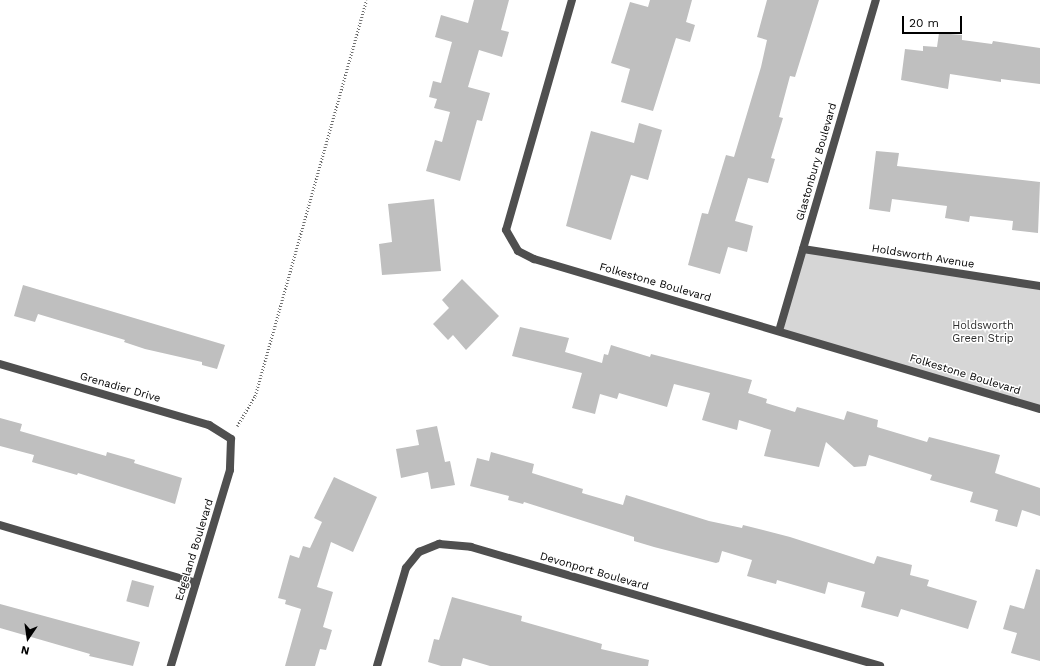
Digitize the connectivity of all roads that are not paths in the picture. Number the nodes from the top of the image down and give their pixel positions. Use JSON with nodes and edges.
{"nodes":[{"id":1,"x":572,"y":0,"type":"edge"},
{"id":2,"x":876,"y":0,"type":"edge"},
{"id":3,"x":802,"y":249,"type":"junction"},
{"id":4,"x":1040,"y":286,"type":"edge"},
{"id":5,"x":779,"y":331,"type":"junction"},
{"id":6,"x":0,"y":364,"type":"edge"},
{"id":7,"x":1040,"y":409,"type":"edge"},
{"id":8,"x":231,"y":439,"type":"joint"},
{"id":9,"x":0,"y":525,"type":"edge"},
{"id":10,"x":196,"y":583,"type":"junction"},
{"id":11,"x":171,"y":666,"type":"edge"},
{"id":12,"x":376,"y":666,"type":"edge"},
{"id":13,"x":880,"y":666,"type":"edge"}],
"edges":[{"from":1,"to":5,"type":"street","name":"Folkestone Boulevard"},
{"from":2,"to":3,"type":"street","name":"Glastonbury Boulevard"},
{"from":3,"to":4,"type":"street","name":"Holdsworth Avenue"},
{"from":3,"to":5,"type":"street","name":"Glastonbury Boulevard"},
{"from":5,"to":7,"type":"street","name":"Folkestone Boulevard"},
{"from":6,"to":8,"type":"street","name":"Grenadier Drive"},
{"from":8,"to":10,"type":"street","name":"Edgeland Boulevard"},
{"from":9,"to":10,"type":"street"},
{"from":10,"to":11,"type":"street","name":"Edgeland Boulevard"},
{"from":12,"to":13,"type":"street","name":"Devonport Boulevard"}]}
